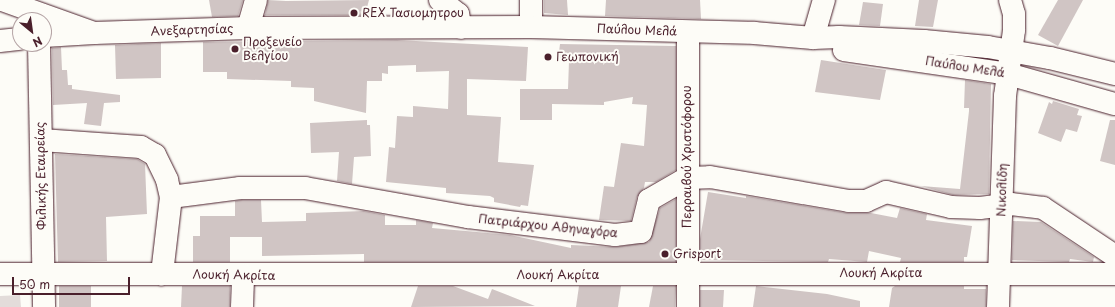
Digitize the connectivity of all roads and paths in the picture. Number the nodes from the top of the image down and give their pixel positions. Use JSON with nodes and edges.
{"nodes":[{"id":1,"x":5,"y":0,"type":"edge"},
{"id":2,"x":256,"y":0,"type":"edge"},
{"id":3,"x":440,"y":0,"type":"edge"},
{"id":4,"x":531,"y":0,"type":"edge"},
{"id":5,"x":824,"y":0,"type":"edge"},
{"id":6,"x":1010,"y":0,"type":"edge"},
{"id":7,"x":30,"y":12,"type":"edge"},
{"id":8,"x":52,"y":20,"type":"edge"},
{"id":9,"x":531,"y":27,"type":"junction"},
{"id":10,"x":248,"y":28,"type":"junction"},
{"id":11,"x":461,"y":28,"type":"junction"},
{"id":12,"x":688,"y":32,"type":"junction"},
{"id":13,"x":94,"y":33,"type":"junction"},
{"id":14,"x":52,"y":36,"type":"edge"},
{"id":15,"x":813,"y":38,"type":"junction"},
{"id":16,"x":12,"y":40,"type":"edge"},
{"id":17,"x":0,"y":41,"type":"edge"},
{"id":18,"x":1011,"y":50,"type":"junction"},
{"id":19,"x":39,"y":52,"type":"edge"},
{"id":20,"x":1008,"y":74,"type":"junction"},
{"id":21,"x":1115,"y":74,"type":"edge"},
{"id":22,"x":1115,"y":104,"type":"edge"},
{"id":23,"x":40,"y":140,"type":"junction"},
{"id":24,"x":687,"y":178,"type":"junction"},
{"id":25,"x":171,"y":197,"type":"junction"},
{"id":26,"x":1001,"y":206,"type":"junction"},
{"id":27,"x":1115,"y":256,"type":"edge"},
{"id":28,"x":998,"y":273,"type":"junction"},
{"id":29,"x":0,"y":274,"type":"edge"},
{"id":30,"x":43,"y":274,"type":"junction"},
{"id":31,"x":162,"y":274,"type":"junction"},
{"id":32,"x":1115,"y":274,"type":"edge"},
{"id":33,"x":243,"y":275,"type":"junction"},
{"id":34,"x":688,"y":275,"type":"junction"},
{"id":35,"x":44,"y":307,"type":"edge"},
{"id":36,"x":242,"y":307,"type":"edge"},
{"id":37,"x":688,"y":307,"type":"edge"},
{"id":38,"x":998,"y":307,"type":"edge"}],
"edges":[{"from":1,"to":7,"type":"street"},
{"from":2,"to":10,"type":"street"},
{"from":3,"to":11,"type":"street"},
{"from":4,"to":9,"type":"street"},
{"from":5,"to":15,"type":"street"},
{"from":6,"to":18,"type":"street","name":"Νικολίδη"},
{"from":8,"to":13,"type":"street"},
{"from":9,"to":11,"type":"street","name":"Παύλου Μελά"},
{"from":9,"to":12,"type":"street","name":"Παύλου Μελά"},
{"from":10,"to":11,"type":"street","name":"Ανεξαρτησίας"},
{"from":10,"to":13,"type":"street","name":"Ανεξαρτησίας"},
{"from":12,"to":15,"type":"street","name":"Παύλου Μελά"},
{"from":12,"to":24,"type":"street","name":"Περραιβού Χριστόφορου"},
{"from":13,"to":14,"type":"street","name":"Ανεξαρτησίας"},
{"from":15,"to":18,"type":"street","name":"Παύλου Μελά"},
{"from":15,"to":20,"type":"street","name":"Παύλου Μελά"},
{"from":16,"to":17,"type":"street"},
{"from":18,"to":20,"type":"street","name":"Νικολίδη"},
{"from":18,"to":21,"type":"street","name":"Παύλου Μελά"},
{"from":19,"to":23,"type":"street","name":"Φιλικής Εταιρείας"},
{"from":20,"to":22,"type":"street","name":"Παύλου Μελά"},
{"from":20,"to":26,"type":"street","name":"Νικολίδη"},
{"from":23,"to":25,"type":"street"},
{"from":23,"to":30,"type":"street","name":"Φιλικής Εταιρείας"},
{"from":24,"to":25,"type":"street","name":"Πατριάρχου Αθηναγόρα"},
{"from":24,"to":26,"type":"street","name":"Πατριάρχου Αθηναγόρα"},
{"from":24,"to":34,"type":"street","name":"Περραιβού Χριστόφορου"},
{"from":25,"to":31,"type":"street"},
{"from":26,"to":27,"type":"street","name":"Πατριάρχου Αθηναγόρα"},
{"from":26,"to":28,"type":"street","name":"Νικολίδη"},
{"from":28,"to":32,"type":"street","name":"Λουκή Ακρίτα"},
{"from":28,"to":34,"type":"street","name":"Λουκή Ακρίτα"},
{"from":28,"to":38,"type":"street","name":"Νικολίδη"},
{"from":29,"to":30,"type":"street","name":"Λουκή Ακρίτα"},
{"from":30,"to":31,"type":"street","name":"Λουκή Ακρίτα"},
{"from":30,"to":35,"type":"street","name":"Φιλικής Εταιρείας"},
{"from":31,"to":33,"type":"street","name":"Λουκή Ακρίτα"},
{"from":33,"to":34,"type":"street","name":"Λουκή Ακρίτα"},
{"from":33,"to":36,"type":"street"},
{"from":34,"to":37,"type":"street","name":"Περραιβού Χριστόφορου"}]}
